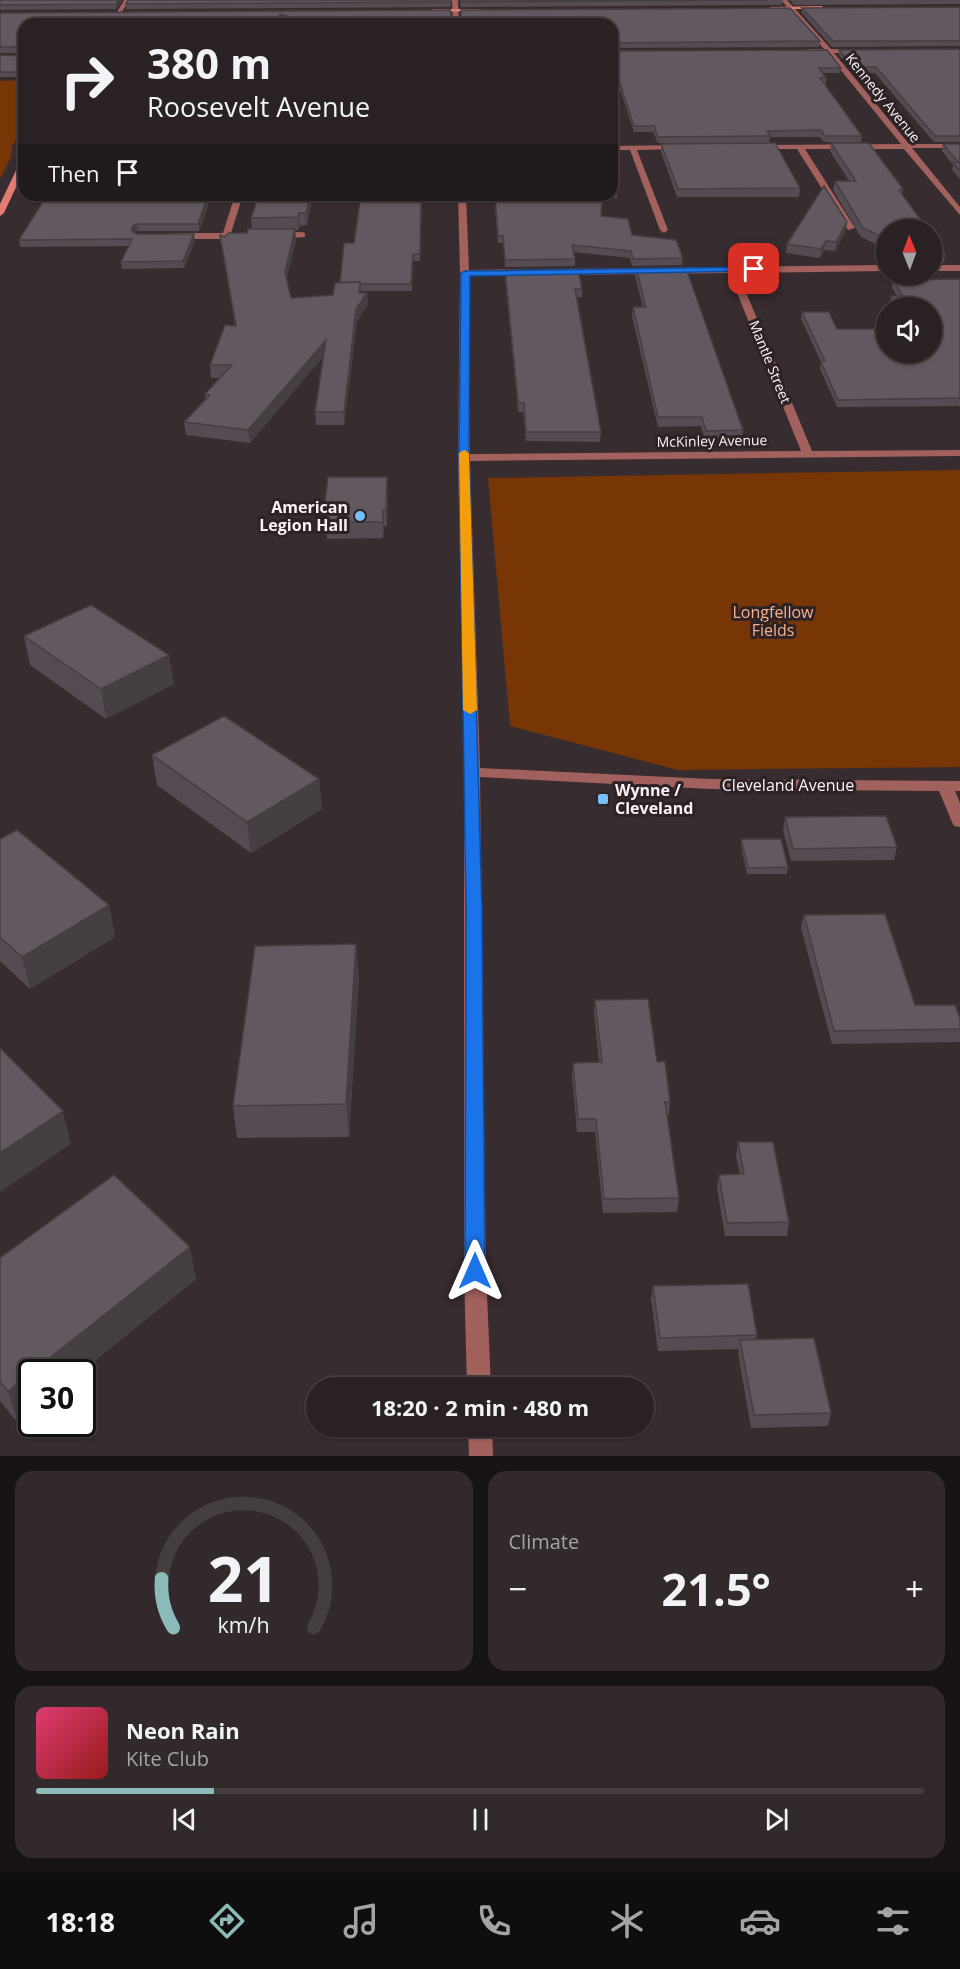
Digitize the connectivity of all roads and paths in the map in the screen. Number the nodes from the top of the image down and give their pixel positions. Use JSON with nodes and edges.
{"nodes":[{"id":1,"x":127,"y":0,"type":"edge"},
{"id":2,"x":455,"y":0,"type":"edge"},
{"id":3,"x":784,"y":0,"type":"edge"},
{"id":4,"x":836,"y":8,"type":"edge"},
{"id":5,"x":766,"y":9,"type":"edge"},
{"id":6,"x":790,"y":9,"type":"junction"},
{"id":7,"x":420,"y":11,"type":"edge"},
{"id":8,"x":456,"y":11,"type":"junction"},
{"id":9,"x":492,"y":11,"type":"edge"},
{"id":10,"x":106,"y":13,"type":"edge"},
{"id":11,"x":126,"y":13,"type":"edge"},
{"id":12,"x":116,"y":16,"type":"junction"},
{"id":13,"x":456,"y":18,"type":"edge"},
{"id":14,"x":794,"y":51,"type":"edge"},
{"id":15,"x":829,"y":51,"type":"junction"},
{"id":16,"x":865,"y":51,"type":"edge"},
{"id":17,"x":800,"y":146,"type":"junction"},
{"id":18,"x":906,"y":146,"type":"junction"},
{"id":19,"x":960,"y":146,"type":"edge"},
{"id":20,"x":693,"y":147,"type":"edge"},
{"id":21,"x":752,"y":147,"type":"edge"},
{"id":22,"x":618,"y":148,"type":"edge"},
{"id":23,"x":633,"y":148,"type":"junction"},
{"id":24,"x":18,"y":175,"type":"edge"},
{"id":25,"x":237,"y":201,"type":"edge"},
{"id":26,"x":462,"y":201,"type":"edge"},
{"id":27,"x":960,"y":212,"type":"edge"},
{"id":28,"x":0,"y":213,"type":"edge"},
{"id":29,"x":851,"y":228,"type":"edge"},
{"id":30,"x":664,"y":230,"type":"dead end"},
{"id":31,"x":160,"y":236,"type":"edge"},
{"id":32,"x":248,"y":236,"type":"edge"},
{"id":33,"x":270,"y":236,"type":"edge"},
{"id":34,"x":302,"y":236,"type":"edge"},
{"id":35,"x":225,"y":239,"type":"junction"},
{"id":36,"x":876,"y":268,"type":"edge"},
{"id":37,"x":942,"y":268,"type":"edge"},
{"id":38,"x":960,"y":268,"type":"edge"},
{"id":39,"x":732,"y":269,"type":"junction"},
{"id":40,"x":534,"y":272,"type":"edge"},
{"id":41,"x":545,"y":272,"type":"edge"},
{"id":42,"x":465,"y":273,"type":"junction"},
{"id":43,"x":960,"y":453,"type":"edge"},
{"id":44,"x":808,"y":455,"type":"junction"},
{"id":45,"x":464,"y":458,"type":"junction"},
{"id":46,"x":472,"y":772,"type":"junction"},
{"id":47,"x":952,"y":786,"type":"edge"},
{"id":48,"x":960,"y":822,"type":"edge"},
{"id":49,"x":479,"y":1377,"type":"edge"},
{"id":50,"x":480,"y":1437,"type":"edge"},
{"id":51,"x":481,"y":1456,"type":"edge"}],
"edges":[{"from":1,"to":12,"type":"street"},
{"from":2,"to":8,"type":"street"},
{"from":3,"to":6,"type":"street","name":"Kennedy Avenue"},
{"from":4,"to":6,"type":"street"},
{"from":5,"to":6,"type":"street"},
{"from":6,"to":15,"type":"street","name":"Kennedy Avenue"},
{"from":7,"to":8,"type":"street"},
{"from":8,"to":9,"type":"street"},
{"from":8,"to":13,"type":"street"},
{"from":10,"to":12,"type":"street"},
{"from":11,"to":12,"type":"street"},
{"from":14,"to":15,"type":"street"},
{"from":15,"to":16,"type":"street"},
{"from":15,"to":18,"type":"street","name":"Kennedy Avenue"},
{"from":17,"to":18,"type":"street"},
{"from":17,"to":21,"type":"street"},
{"from":17,"to":29,"type":"street"},
{"from":18,"to":19,"type":"street"},
{"from":18,"to":27,"type":"street","name":"Kennedy Avenue"},
{"from":20,"to":23,"type":"street"},
{"from":22,"to":23,"type":"street"},
{"from":23,"to":30,"type":"street"},
{"from":24,"to":28,"type":"street"},
{"from":25,"to":35,"type":"street"},
{"from":26,"to":42,"type":"street"},
{"from":31,"to":35,"type":"street"},
{"from":32,"to":35,"type":"street"},
{"from":33,"to":34,"type":"street"},
{"from":36,"to":39,"type":"street"},
{"from":37,"to":38,"type":"street"},
{"from":39,"to":41,"type":"street"},
{"from":39,"to":44,"type":"street","name":"Mantle Street"},
{"from":40,"to":42,"type":"street"},
{"from":42,"to":45,"type":"street"},
{"from":43,"to":44,"type":"street","name":"McKinley Avenue"},
{"from":44,"to":45,"type":"street","name":"McKinley Avenue"},
{"from":45,"to":46,"type":"street"},
{"from":46,"to":47,"type":"street","name":"Cleveland Avenue"},
{"from":46,"to":49,"type":"street"},
{"from":47,"to":48,"type":"street"},
{"from":50,"to":51,"type":"street"}]}
